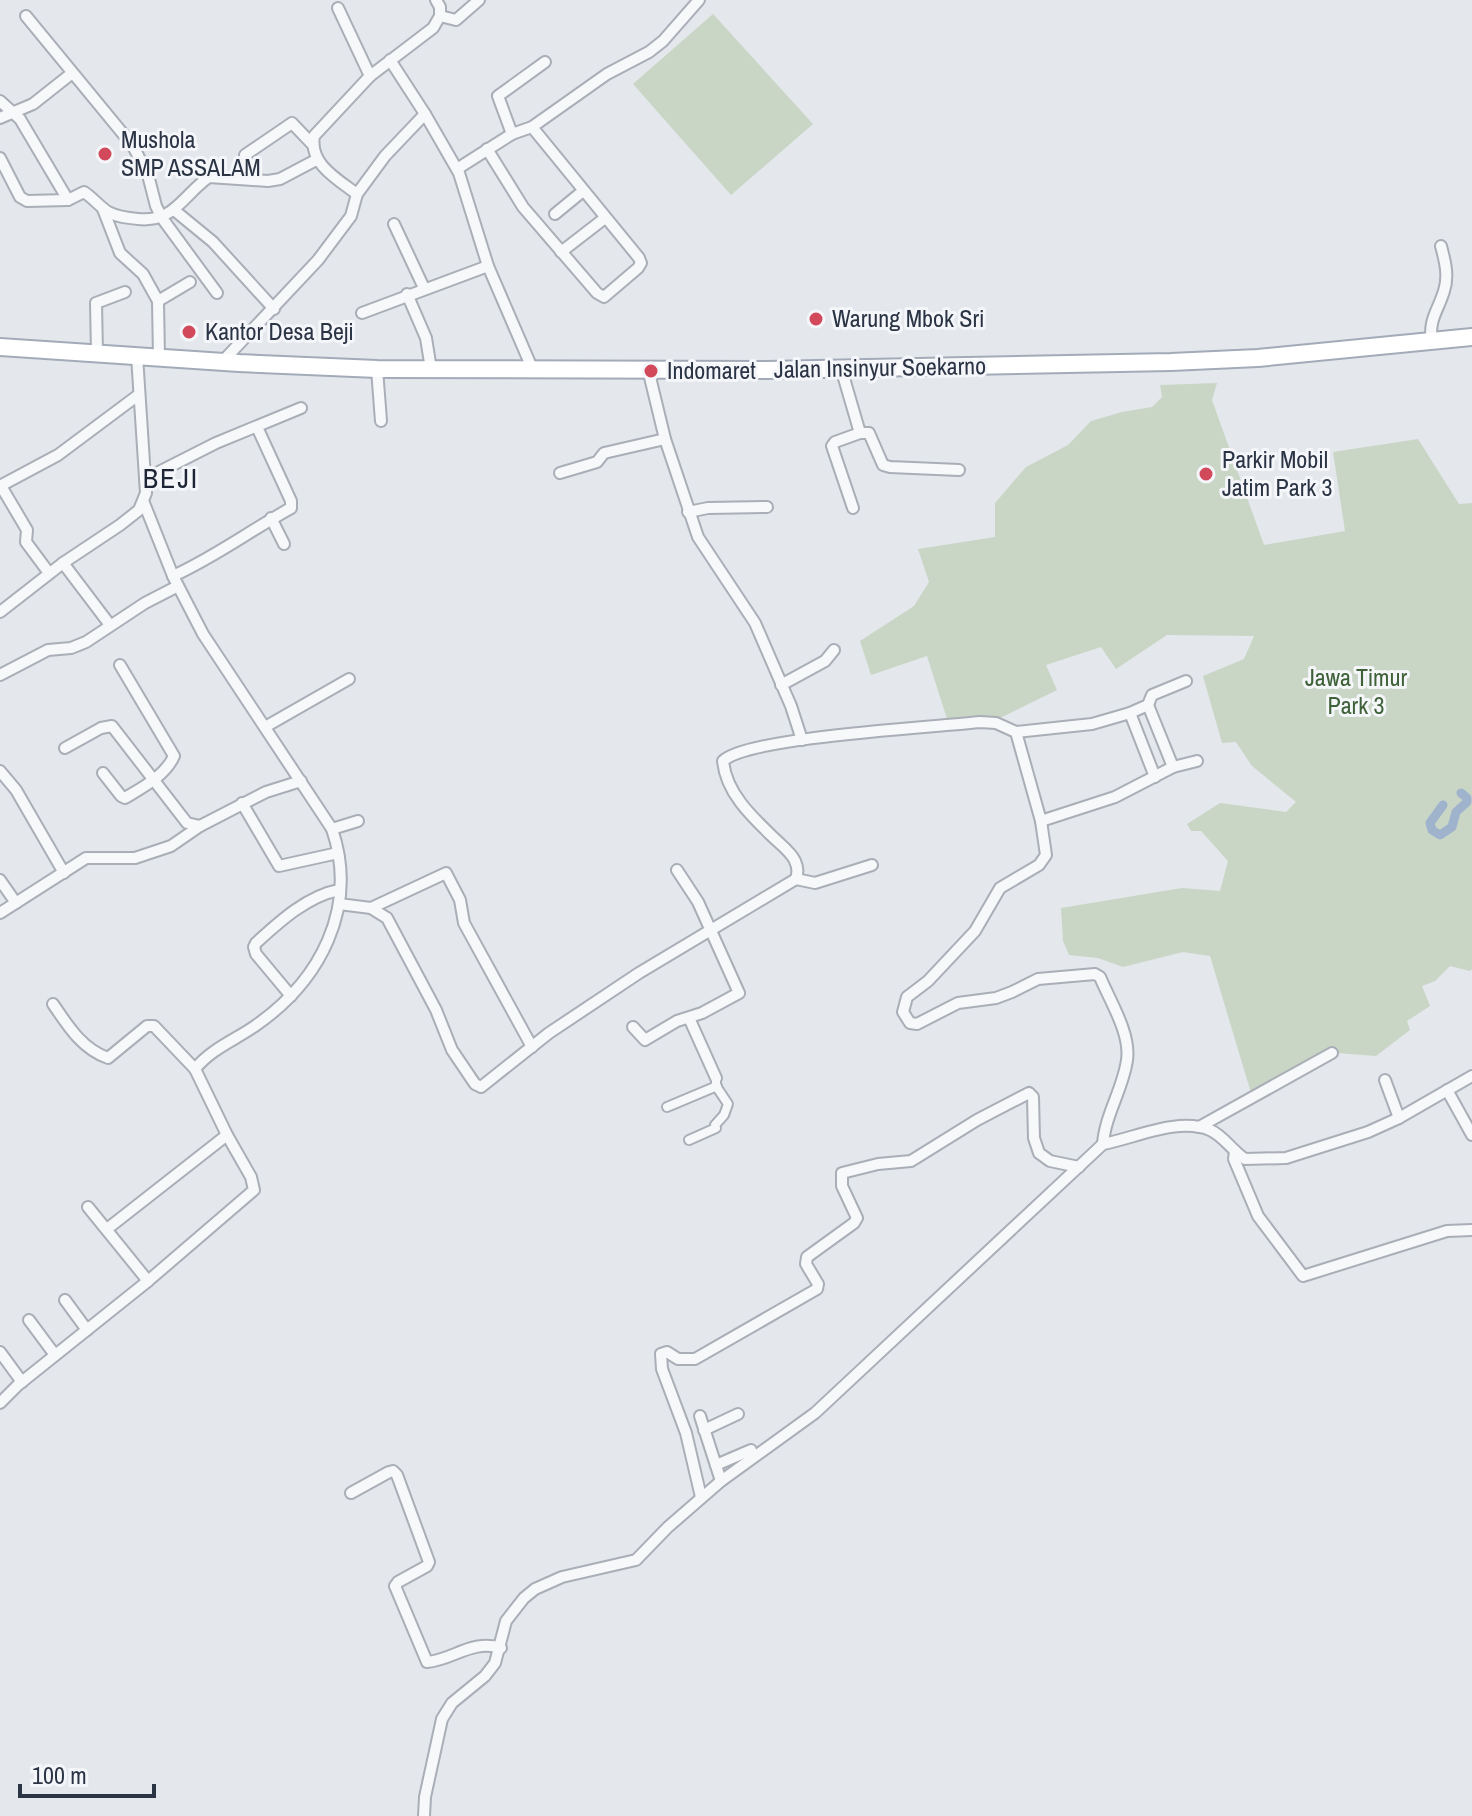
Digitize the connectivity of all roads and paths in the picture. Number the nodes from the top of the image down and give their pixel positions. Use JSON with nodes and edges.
{"nodes":[{"id":1,"x":436,"y":0,"type":"edge"},
{"id":2,"x":479,"y":0,"type":"edge"},
{"id":3,"x":699,"y":0,"type":"edge"},
{"id":4,"x":338,"y":8,"type":"dead end"},
{"id":5,"x":26,"y":16,"type":"dead end"},
{"id":6,"x":440,"y":16,"type":"junction"},
{"id":7,"x":390,"y":60,"type":"junction"},
{"id":8,"x":545,"y":62,"type":"dead end"},
{"id":9,"x":71,"y":74,"type":"junction"},
{"id":10,"x":370,"y":76,"type":"junction"},
{"id":11,"x":0,"y":101,"type":"edge"},
{"id":12,"x":13,"y":114,"type":"junction"},
{"id":13,"x":425,"y":114,"type":"junction"},
{"id":14,"x":0,"y":118,"type":"edge"},
{"id":15,"x":532,"y":127,"type":"junction"},
{"id":16,"x":512,"y":134,"type":"junction"},
{"id":17,"x":313,"y":145,"type":"junction"},
{"id":18,"x":487,"y":149,"type":"junction"},
{"id":19,"x":245,"y":155,"type":"dead end"},
{"id":20,"x":0,"y":158,"type":"edge"},
{"id":21,"x":316,"y":160,"type":"junction"},
{"id":22,"x":457,"y":169,"type":"junction"},
{"id":23,"x":583,"y":191,"type":"junction"},
{"id":24,"x":357,"y":194,"type":"junction"},
{"id":25,"x":68,"y":200,"type":"junction"},
{"id":26,"x":103,"y":209,"type":"junction"},
{"id":27,"x":174,"y":210,"type":"junction"},
{"id":28,"x":555,"y":214,"type":"dead end"},
{"id":29,"x":162,"y":218,"type":"junction"},
{"id":30,"x":605,"y":218,"type":"junction"},
{"id":31,"x":394,"y":224,"type":"dead end"},
{"id":32,"x":1441,"y":246,"type":"dead end"},
{"id":33,"x":561,"y":252,"type":"junction"},
{"id":34,"x":488,"y":266,"type":"junction"},
{"id":35,"x":190,"y":282,"type":"dead end"},
{"id":36,"x":424,"y":288,"type":"junction"},
{"id":37,"x":125,"y":292,"type":"dead end"},
{"id":38,"x":217,"y":293,"type":"dead end"},
{"id":39,"x":407,"y":294,"type":"junction"},
{"id":40,"x":158,"y":301,"type":"junction"},
{"id":41,"x":274,"y":309,"type":"junction"},
{"id":42,"x":362,"y":313,"type":"dead end"},
{"id":43,"x":1472,"y":337,"type":"edge"},
{"id":44,"x":1432,"y":342,"type":"junction"},
{"id":45,"x":0,"y":347,"type":"edge"},
{"id":46,"x":97,"y":353,"type":"junction"},
{"id":47,"x":137,"y":356,"type":"junction"},
{"id":48,"x":159,"y":358,"type":"junction"},
{"id":49,"x":222,"y":362,"type":"junction"},
{"id":50,"x":532,"y":368,"type":"junction"},
{"id":51,"x":841,"y":368,"type":"junction"},
{"id":52,"x":377,"y":369,"type":"junction"},
{"id":53,"x":431,"y":369,"type":"junction"},
{"id":54,"x":648,"y":369,"type":"junction"},
{"id":55,"x":137,"y":396,"type":"junction"},
{"id":56,"x":301,"y":408,"type":"dead end"},
{"id":57,"x":381,"y":421,"type":"dead end"},
{"id":58,"x":257,"y":427,"type":"junction"},
{"id":59,"x":860,"y":433,"type":"junction"},
{"id":60,"x":665,"y":439,"type":"junction"},
{"id":61,"x":959,"y":470,"type":"dead end"},
{"id":62,"x":560,"y":473,"type":"dead end"},
{"id":63,"x":145,"y":479,"type":"junction"},
{"id":64,"x":0,"y":486,"type":"edge"},
{"id":65,"x":144,"y":503,"type":"junction"},
{"id":66,"x":767,"y":507,"type":"dead end"},
{"id":67,"x":853,"y":508,"type":"dead end"},
{"id":68,"x":688,"y":512,"type":"junction"},
{"id":69,"x":271,"y":518,"type":"junction"},
{"id":70,"x":284,"y":544,"type":"dead end"},
{"id":71,"x":63,"y":563,"type":"junction"},
{"id":72,"x":49,"y":573,"type":"junction"},
{"id":73,"x":176,"y":581,"type":"junction"},
{"id":74,"x":0,"y":612,"type":"edge"},
{"id":75,"x":110,"y":625,"type":"junction"},
{"id":76,"x":834,"y":650,"type":"dead end"},
{"id":77,"x":120,"y":665,"type":"dead end"},
{"id":78,"x":0,"y":675,"type":"edge"},
{"id":79,"x":349,"y":679,"type":"dead end"},
{"id":80,"x":1186,"y":681,"type":"dead end"},
{"id":81,"x":781,"y":685,"type":"junction"},
{"id":82,"x":1148,"y":705,"type":"junction"},
{"id":83,"x":1130,"y":713,"type":"junction"},
{"id":84,"x":265,"y":727,"type":"junction"},
{"id":85,"x":1016,"y":732,"type":"junction"},
{"id":86,"x":802,"y":740,"type":"junction"},
{"id":87,"x":65,"y":748,"type":"dead end"},
{"id":88,"x":1197,"y":761,"type":"dead end"},
{"id":89,"x":1173,"y":767,"type":"junction"},
{"id":90,"x":0,"y":771,"type":"edge"},
{"id":91,"x":103,"y":773,"type":"dead end"},
{"id":92,"x":1155,"y":777,"type":"junction"},
{"id":93,"x":154,"y":780,"type":"junction"},
{"id":94,"x":301,"y":781,"type":"junction"},
{"id":95,"x":242,"y":803,"type":"junction"},
{"id":96,"x":358,"y":821,"type":"dead end"},
{"id":97,"x":1041,"y":821,"type":"junction"},
{"id":98,"x":200,"y":826,"type":"junction"},
{"id":99,"x":332,"y":829,"type":"junction"},
{"id":100,"x":338,"y":853,"type":"junction"},
{"id":101,"x":872,"y":865,"type":"dead end"},
{"id":102,"x":677,"y":870,"type":"dead end"},
{"id":103,"x":64,"y":873,"type":"junction"},
{"id":104,"x":796,"y":879,"type":"junction"},
{"id":105,"x":0,"y":880,"type":"edge"},
{"id":106,"x":339,"y":890,"type":"junction"},
{"id":107,"x":16,"y":903,"type":"junction"},
{"id":108,"x":339,"y":904,"type":"junction"},
{"id":109,"x":371,"y":908,"type":"junction"},
{"id":110,"x":0,"y":913,"type":"edge"},
{"id":111,"x":710,"y":929,"type":"junction"},
{"id":112,"x":291,"y":996,"type":"junction"},
{"id":113,"x":53,"y":1004,"type":"dead end"},
{"id":114,"x":689,"y":1018,"type":"junction"},
{"id":115,"x":633,"y":1027,"type":"dead end"},
{"id":116,"x":532,"y":1047,"type":"junction"},
{"id":117,"x":1332,"y":1053,"type":"dead end"},
{"id":118,"x":195,"y":1069,"type":"junction"},
{"id":119,"x":1472,"y":1076,"type":"edge"},
{"id":120,"x":1385,"y":1080,"type":"dead end"},
{"id":121,"x":716,"y":1082,"type":"junction"},
{"id":122,"x":1447,"y":1090,"type":"junction"},
{"id":123,"x":667,"y":1107,"type":"dead end"},
{"id":124,"x":1399,"y":1118,"type":"junction"},
{"id":125,"x":1199,"y":1127,"type":"junction"},
{"id":126,"x":227,"y":1135,"type":"junction"},
{"id":127,"x":1472,"y":1135,"type":"edge"},
{"id":128,"x":689,"y":1140,"type":"dead end"},
{"id":129,"x":1103,"y":1144,"type":"junction"},
{"id":130,"x":1235,"y":1151,"type":"junction"},
{"id":131,"x":1079,"y":1167,"type":"junction"},
{"id":132,"x":88,"y":1207,"type":"dead end"},
{"id":133,"x":107,"y":1229,"type":"junction"},
{"id":134,"x":1472,"y":1230,"type":"edge"},
{"id":135,"x":148,"y":1281,"type":"junction"},
{"id":136,"x":65,"y":1300,"type":"dead end"},
{"id":137,"x":29,"y":1320,"type":"dead end"},
{"id":138,"x":87,"y":1330,"type":"junction"},
{"id":139,"x":0,"y":1352,"type":"edge"},
{"id":140,"x":55,"y":1355,"type":"junction"},
{"id":141,"x":22,"y":1382,"type":"junction"},
{"id":142,"x":0,"y":1403,"type":"edge"},
{"id":143,"x":738,"y":1414,"type":"dead end"},
{"id":144,"x":700,"y":1416,"type":"dead end"},
{"id":145,"x":704,"y":1430,"type":"junction"},
{"id":146,"x":751,"y":1450,"type":"dead end"},
{"id":147,"x":716,"y":1465,"type":"junction"},
{"id":148,"x":721,"y":1481,"type":"junction"},
{"id":149,"x":351,"y":1493,"type":"dead end"},
{"id":150,"x":701,"y":1497,"type":"junction"},
{"id":151,"x":501,"y":1648,"type":"junction"},
{"id":152,"x":424,"y":1816,"type":"edge"}],
"edges":[{"from":1,"to":6,"type":"street"},
{"from":2,"to":6,"type":"street"},
{"from":3,"to":15,"type":"street"},
{"from":4,"to":10,"type":"street"},
{"from":5,"to":9,"type":"street"},
{"from":6,"to":7,"type":"street"},
{"from":7,"to":10,"type":"street"},
{"from":7,"to":13,"type":"street"},
{"from":8,"to":16,"type":"street"},
{"from":9,"to":12,"type":"street"},
{"from":9,"to":29,"type":"street"},
{"from":10,"to":17,"type":"street"},
{"from":11,"to":12,"type":"street"},
{"from":12,"to":14,"type":"street"},
{"from":12,"to":25,"type":"street"},
{"from":13,"to":22,"type":"street"},
{"from":13,"to":24,"type":"street"},
{"from":15,"to":16,"type":"street"},
{"from":15,"to":23,"type":"street"},
{"from":16,"to":18,"type":"street"},
{"from":17,"to":19,"type":"street"},
{"from":17,"to":21,"type":"street"},
{"from":18,"to":22,"type":"street"},
{"from":18,"to":33,"type":"street"},
{"from":20,"to":25,"type":"street"},
{"from":21,"to":24,"type":"street"},
{"from":21,"to":27,"type":"street"},
{"from":22,"to":34,"type":"street"},
{"from":23,"to":28,"type":"street"},
{"from":23,"to":30,"type":"street"},
{"from":24,"to":41,"type":"street"},
{"from":25,"to":26,"type":"street"},
{"from":26,"to":29,"type":"street"},
{"from":26,"to":40,"type":"street"},
{"from":27,"to":29,"type":"street"},
{"from":27,"to":41,"type":"street"},
{"from":29,"to":38,"type":"street"},
{"from":30,"to":33,"type":"street"},
{"from":30,"to":33,"type":"street"},
{"from":31,"to":36,"type":"street"},
{"from":32,"to":44,"type":"street"},
{"from":34,"to":36,"type":"street"},
{"from":34,"to":50,"type":"street"},
{"from":35,"to":40,"type":"street"},
{"from":36,"to":39,"type":"street"},
{"from":37,"to":46,"type":"street"},
{"from":39,"to":42,"type":"street"},
{"from":39,"to":53,"type":"street"},
{"from":40,"to":48,"type":"street"},
{"from":41,"to":49,"type":"street"},
{"from":43,"to":44,"type":"main road","name":"Jalan Insinyur Soekarno"},
{"from":44,"to":51,"type":"main road","name":"Jalan Insinyur Soekarno"},
{"from":45,"to":46,"type":"main road","name":"Jalan Insinyur Soekarno"},
{"from":46,"to":47,"type":"main road","name":"Jalan Insinyur Soekarno"},
{"from":47,"to":48,"type":"main road","name":"Jalan Insinyur Soekarno"},
{"from":47,"to":55,"type":"street"},
{"from":48,"to":49,"type":"main road","name":"Jalan Insinyur Soekarno"},
{"from":49,"to":52,"type":"main road","name":"Jalan Insinyur Soekarno"},
{"from":50,"to":53,"type":"main road","name":"Jalan Insinyur Soekarno"},
{"from":50,"to":54,"type":"main road","name":"Jalan Insinyur Soekarno"},
{"from":51,"to":54,"type":"main road","name":"Jalan Insinyur Soekarno"},
{"from":51,"to":59,"type":"street"},
{"from":52,"to":53,"type":"main road","name":"Jalan Insinyur Soekarno"},
{"from":52,"to":57,"type":"street"},
{"from":54,"to":60,"type":"street"},
{"from":55,"to":63,"type":"street"},
{"from":55,"to":64,"type":"street"},
{"from":56,"to":58,"type":"street"},
{"from":58,"to":63,"type":"street"},
{"from":58,"to":69,"type":"street"},
{"from":59,"to":61,"type":"street"},
{"from":59,"to":67,"type":"street"},
{"from":60,"to":62,"type":"street"},
{"from":60,"to":68,"type":"street"},
{"from":63,"to":65,"type":"street"},
{"from":64,"to":72,"type":"street"},
{"from":65,"to":71,"type":"street"},
{"from":65,"to":73,"type":"street"},
{"from":66,"to":68,"type":"street"},
{"from":68,"to":81,"type":"street"},
{"from":69,"to":70,"type":"street"},
{"from":69,"to":73,"type":"street"},
{"from":71,"to":72,"type":"street"},
{"from":71,"to":75,"type":"street"},
{"from":72,"to":74,"type":"street"},
{"from":73,"to":75,"type":"street"},
{"from":73,"to":84,"type":"street"},
{"from":75,"to":78,"type":"street"},
{"from":76,"to":81,"type":"street"},
{"from":77,"to":93,"type":"street"},
{"from":79,"to":84,"type":"street"},
{"from":80,"to":82,"type":"street"},
{"from":81,"to":86,"type":"street"},
{"from":82,"to":83,"type":"street"},
{"from":82,"to":89,"type":"street"},
{"from":83,"to":85,"type":"street"},
{"from":83,"to":92,"type":"street"},
{"from":84,"to":94,"type":"street"},
{"from":85,"to":86,"type":"street"},
{"from":85,"to":97,"type":"street"},
{"from":86,"to":104,"type":"street"},
{"from":87,"to":93,"type":"street"},
{"from":88,"to":89,"type":"street"},
{"from":89,"to":92,"type":"street"},
{"from":90,"to":103,"type":"street"},
{"from":91,"to":93,"type":"street"},
{"from":92,"to":97,"type":"street"},
{"from":93,"to":98,"type":"street"},
{"from":94,"to":95,"type":"street"},
{"from":94,"to":99,"type":"street"},
{"from":95,"to":98,"type":"street"},
{"from":95,"to":100,"type":"street"},
{"from":96,"to":99,"type":"street"},
{"from":97,"to":129,"type":"street"},
{"from":98,"to":103,"type":"street"},
{"from":99,"to":100,"type":"street"},
{"from":100,"to":106,"type":"street"},
{"from":101,"to":104,"type":"street"},
{"from":102,"to":111,"type":"street"},
{"from":103,"to":107,"type":"street"},
{"from":104,"to":111,"type":"street"},
{"from":105,"to":107,"type":"street"},
{"from":106,"to":108,"type":"street"},
{"from":106,"to":112,"type":"street"},
{"from":107,"to":110,"type":"street"},
{"from":108,"to":109,"type":"street"},
{"from":108,"to":112,"type":"street"},
{"from":109,"to":116,"type":"street"},
{"from":109,"to":116,"type":"street"},
{"from":111,"to":114,"type":"street"},
{"from":111,"to":116,"type":"street"},
{"from":112,"to":118,"type":"street"},
{"from":113,"to":118,"type":"street"},
{"from":114,"to":115,"type":"street"},
{"from":114,"to":121,"type":"street"},
{"from":117,"to":125,"type":"street"},
{"from":118,"to":126,"type":"street"},
{"from":119,"to":122,"type":"street"},
{"from":120,"to":124,"type":"street"},
{"from":121,"to":123,"type":"street"},
{"from":121,"to":128,"type":"street"},
{"from":122,"to":124,"type":"street"},
{"from":122,"to":127,"type":"street"},
{"from":124,"to":130,"type":"street"},
{"from":125,"to":129,"type":"street"},
{"from":125,"to":130,"type":"street"},
{"from":126,"to":133,"type":"street"},
{"from":126,"to":135,"type":"street"},
{"from":129,"to":131,"type":"street"},
{"from":130,"to":134,"type":"street"},
{"from":131,"to":148,"type":"street"},
{"from":131,"to":150,"type":"street"},
{"from":132,"to":133,"type":"street"},
{"from":133,"to":135,"type":"street"},
{"from":135,"to":138,"type":"street"},
{"from":136,"to":138,"type":"street"},
{"from":137,"to":140,"type":"street"},
{"from":138,"to":140,"type":"street"},
{"from":139,"to":141,"type":"street"},
{"from":140,"to":141,"type":"street"},
{"from":141,"to":142,"type":"street"},
{"from":143,"to":145,"type":"street"},
{"from":144,"to":145,"type":"street"},
{"from":145,"to":147,"type":"street"},
{"from":146,"to":147,"type":"street"},
{"from":147,"to":148,"type":"street"},
{"from":148,"to":150,"type":"street"},
{"from":149,"to":151,"type":"street"},
{"from":150,"to":151,"type":"street"},
{"from":151,"to":152,"type":"street"}]}
